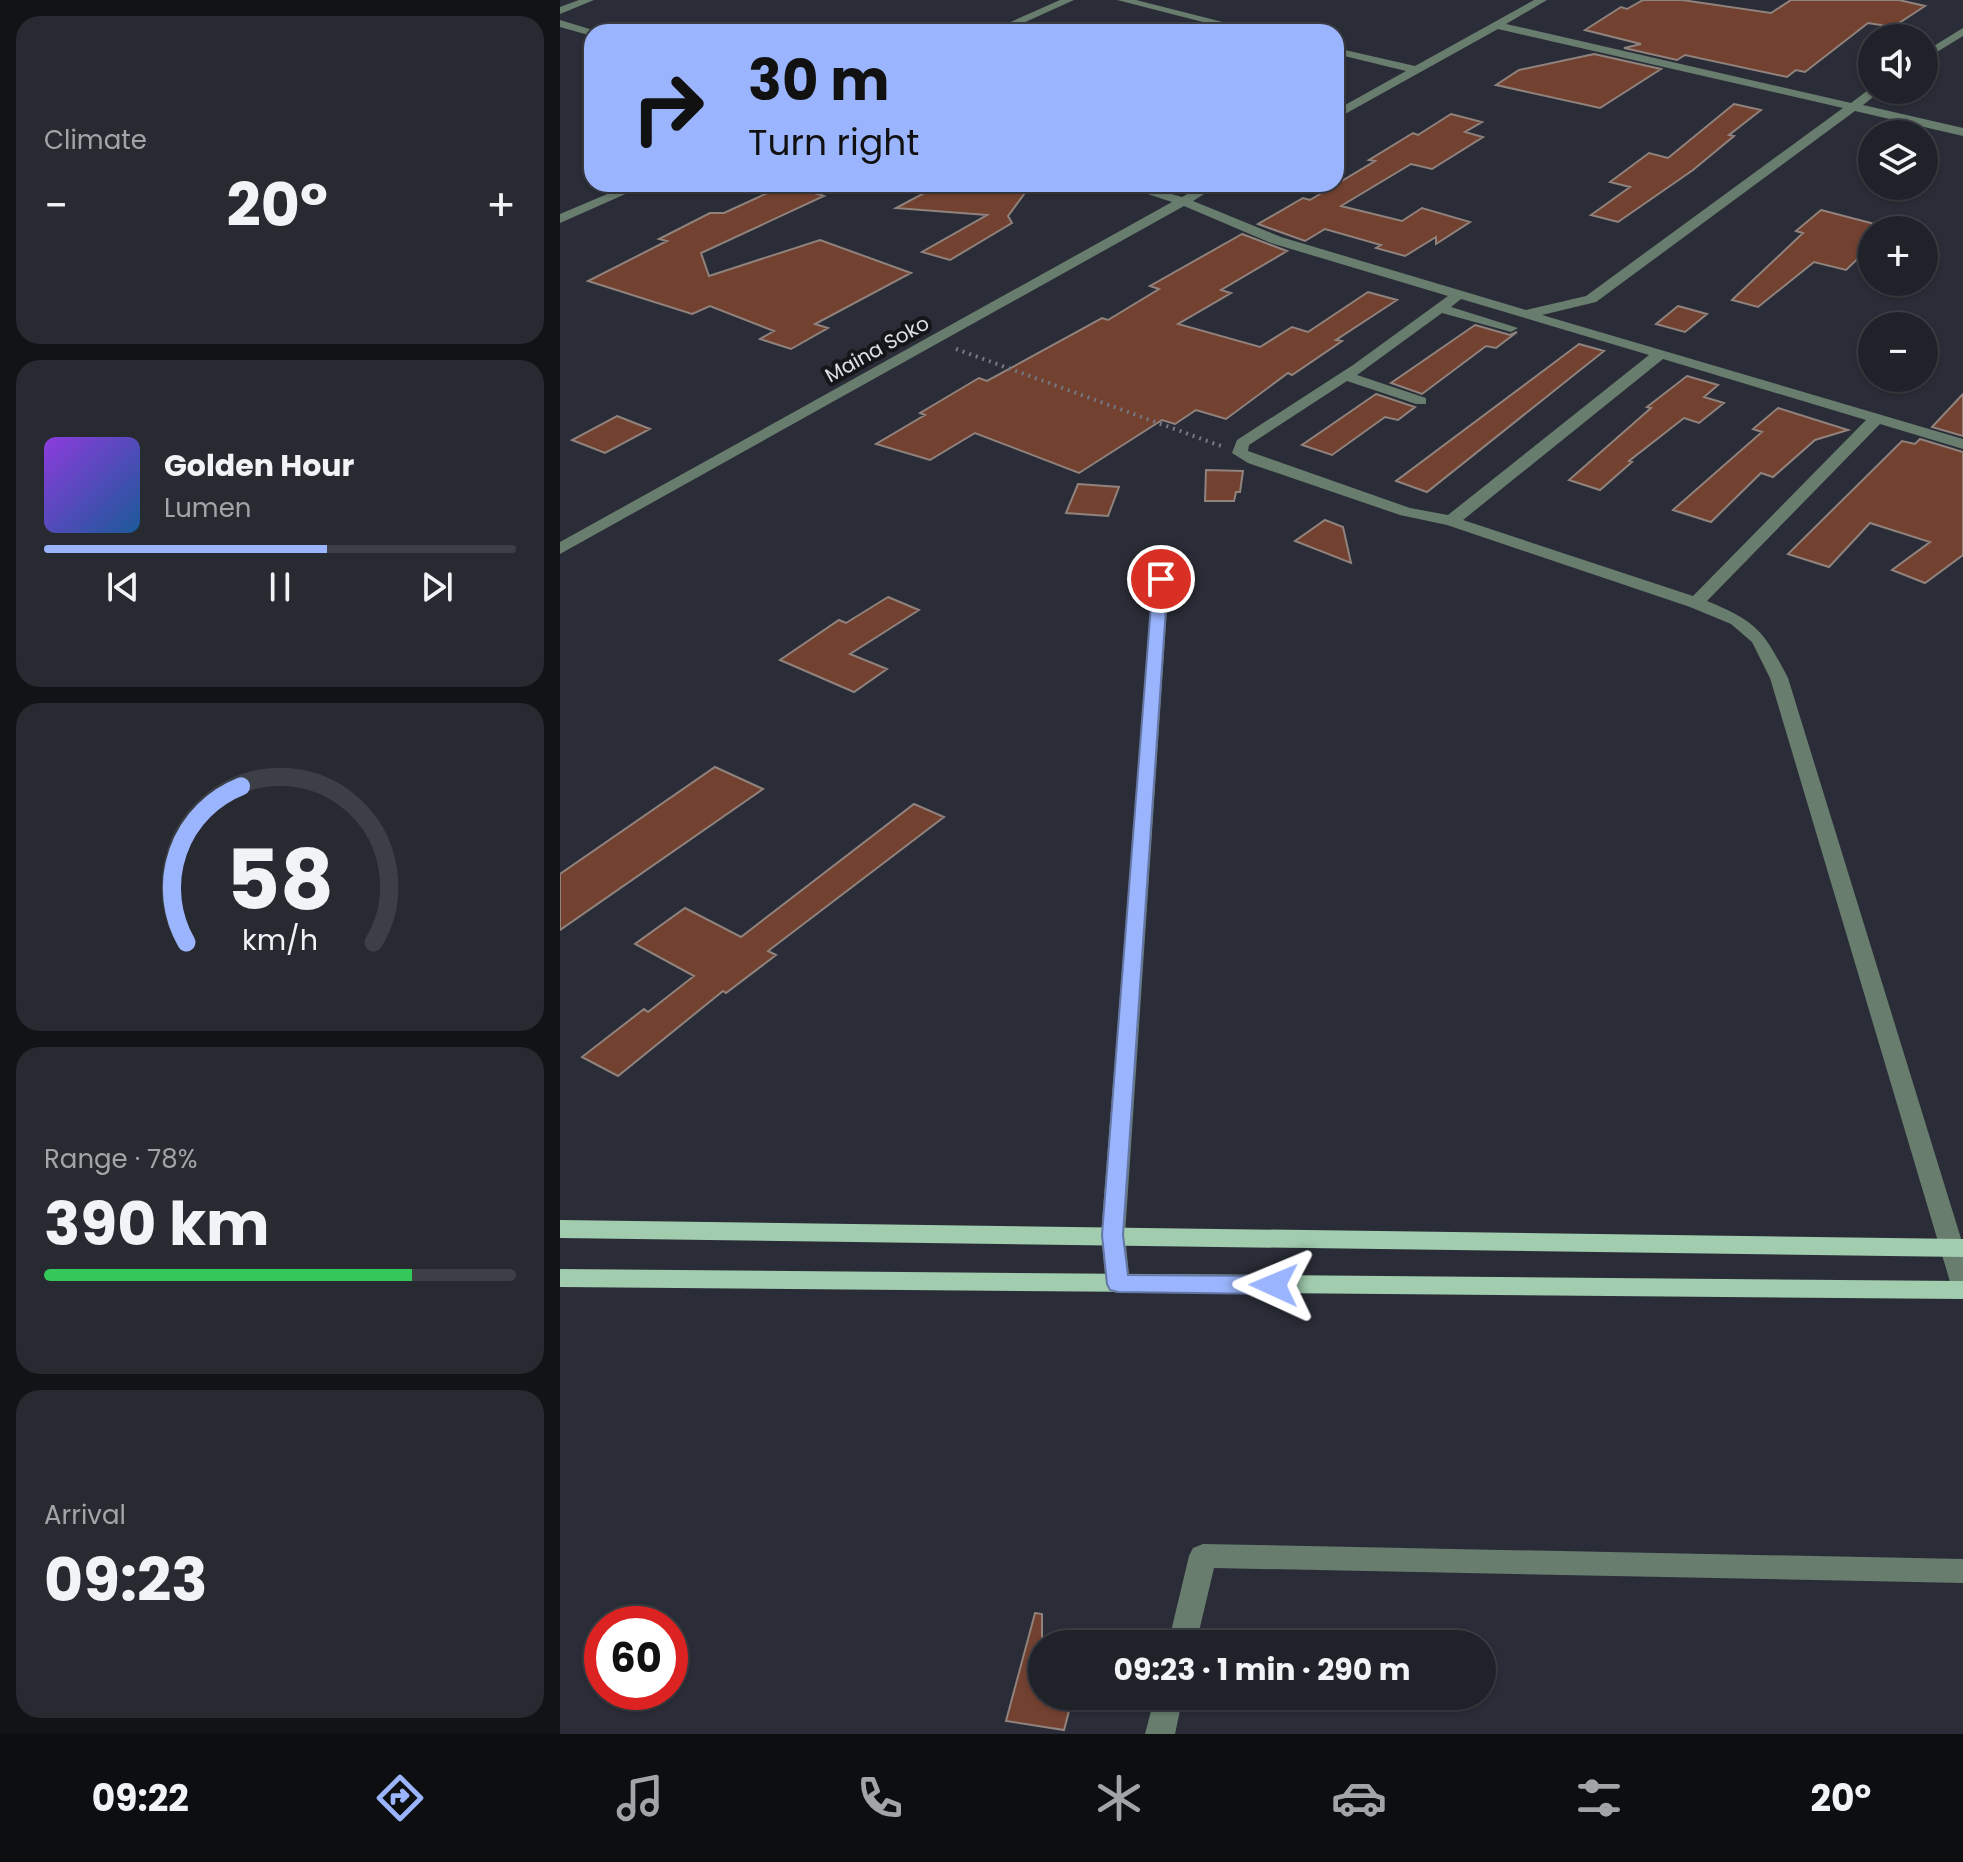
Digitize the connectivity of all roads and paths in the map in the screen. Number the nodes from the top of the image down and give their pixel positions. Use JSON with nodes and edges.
{"nodes":[{"id":1,"x":589,"y":0,"type":"edge"},
{"id":2,"x":1069,"y":0,"type":"edge"},
{"id":3,"x":1122,"y":0,"type":"edge"},
{"id":4,"x":1542,"y":0,"type":"edge"},
{"id":5,"x":560,"y":11,"type":"edge"},
{"id":6,"x":560,"y":23,"type":"edge"},
{"id":7,"x":1013,"y":24,"type":"edge"},
{"id":8,"x":1222,"y":24,"type":"edge"},
{"id":9,"x":1495,"y":25,"type":"junction"},
{"id":10,"x":584,"y":30,"type":"edge"},
{"id":11,"x":1963,"y":31,"type":"edge"},
{"id":12,"x":1938,"y":48,"type":"edge"},
{"id":13,"x":1344,"y":53,"type":"edge"},
{"id":14,"x":1416,"y":70,"type":"junction"},
{"id":15,"x":1858,"y":102,"type":"edge"},
{"id":16,"x":1850,"y":107,"type":"junction"},
{"id":17,"x":1344,"y":110,"type":"edge"},
{"id":18,"x":1963,"y":132,"type":"edge"},
{"id":19,"x":623,"y":192,"type":"edge"},
{"id":20,"x":1151,"y":192,"type":"edge"},
{"id":21,"x":1199,"y":192,"type":"edge"},
{"id":22,"x":1183,"y":201,"type":"junction"},
{"id":23,"x":560,"y":219,"type":"edge"},
{"id":24,"x":1458,"y":295,"type":"junction"},
{"id":25,"x":1443,"y":309,"type":"junction"},
{"id":26,"x":1525,"y":314,"type":"junction"},
{"id":27,"x":1589,"y":317,"type":"junction"},
{"id":28,"x":1511,"y":328,"type":"dead end"},
{"id":29,"x":932,"y":341,"type":"junction"},
{"id":30,"x":1659,"y":355,"type":"junction"},
{"id":31,"x":1352,"y":372,"type":"junction"},
{"id":32,"x":1426,"y":397,"type":"dead end"},
{"id":33,"x":1875,"y":420,"type":"junction"},
{"id":34,"x":1963,"y":444,"type":"edge"},
{"id":35,"x":1240,"y":453,"type":"junction"},
{"id":36,"x":1451,"y":521,"type":"junction"},
{"id":37,"x":560,"y":549,"type":"edge"},
{"id":38,"x":1161,"y":579,"type":"dead end"},
{"id":39,"x":1696,"y":603,"type":"junction"},
{"id":40,"x":560,"y":1229,"type":"edge"},
{"id":41,"x":1113,"y":1235,"type":"junction"},
{"id":42,"x":1957,"y":1248,"type":"edge"},
{"id":43,"x":560,"y":1278,"type":"edge"},
{"id":44,"x":1118,"y":1284,"type":"junction"},
{"id":45,"x":1963,"y":1288,"type":"edge"},
{"id":46,"x":1963,"y":1571,"type":"edge"},
{"id":47,"x":1185,"y":1630,"type":"edge"},
{"id":48,"x":1166,"y":1710,"type":"edge"},
{"id":49,"x":1160,"y":1734,"type":"edge"}],
"edges":[{"from":1,"to":5,"type":"street"},
{"from":2,"to":7,"type":"street"},
{"from":3,"to":8,"type":"street"},
{"from":4,"to":9,"type":"street"},
{"from":6,"to":10,"type":"street"},
{"from":9,"to":14,"type":"street"},
{"from":9,"to":16,"type":"street"},
{"from":11,"to":12,"type":"street"},
{"from":13,"to":14,"type":"street"},
{"from":14,"to":17,"type":"street"},
{"from":15,"to":16,"type":"street"},
{"from":16,"to":18,"type":"street"},
{"from":16,"to":27,"type":"street"},
{"from":19,"to":23,"type":"street"},
{"from":20,"to":22,"type":"street"},
{"from":21,"to":22,"type":"street","name":"Maina Soko"},
{"from":22,"to":24,"type":"street"},
{"from":22,"to":29,"type":"street","name":"Maina Soko"},
{"from":24,"to":25,"type":"street"},
{"from":24,"to":26,"type":"street"},
{"from":25,"to":28,"type":"street"},
{"from":25,"to":31,"type":"street"},
{"from":26,"to":27,"type":"street"},
{"from":26,"to":27,"type":"street"},
{"from":27,"to":30,"type":"street"},
{"from":29,"to":35,"type":"path"},
{"from":29,"to":37,"type":"street","name":"Maina Soko"},
{"from":30,"to":33,"type":"street"},
{"from":30,"to":36,"type":"street"},
{"from":31,"to":32,"type":"street"},
{"from":31,"to":35,"type":"street"},
{"from":33,"to":34,"type":"street"},
{"from":33,"to":39,"type":"street"},
{"from":35,"to":36,"type":"street"},
{"from":36,"to":39,"type":"street"},
{"from":38,"to":41,"type":"street"},
{"from":39,"to":42,"type":"street"},
{"from":40,"to":41,"type":"main road"},
{"from":41,"to":42,"type":"main road"},
{"from":41,"to":44,"type":"street"},
{"from":42,"to":45,"type":"street"},
{"from":43,"to":44,"type":"main road"},
{"from":44,"to":45,"type":"main road"},
{"from":46,"to":47,"type":"street"},
{"from":48,"to":49,"type":"street"}]}
